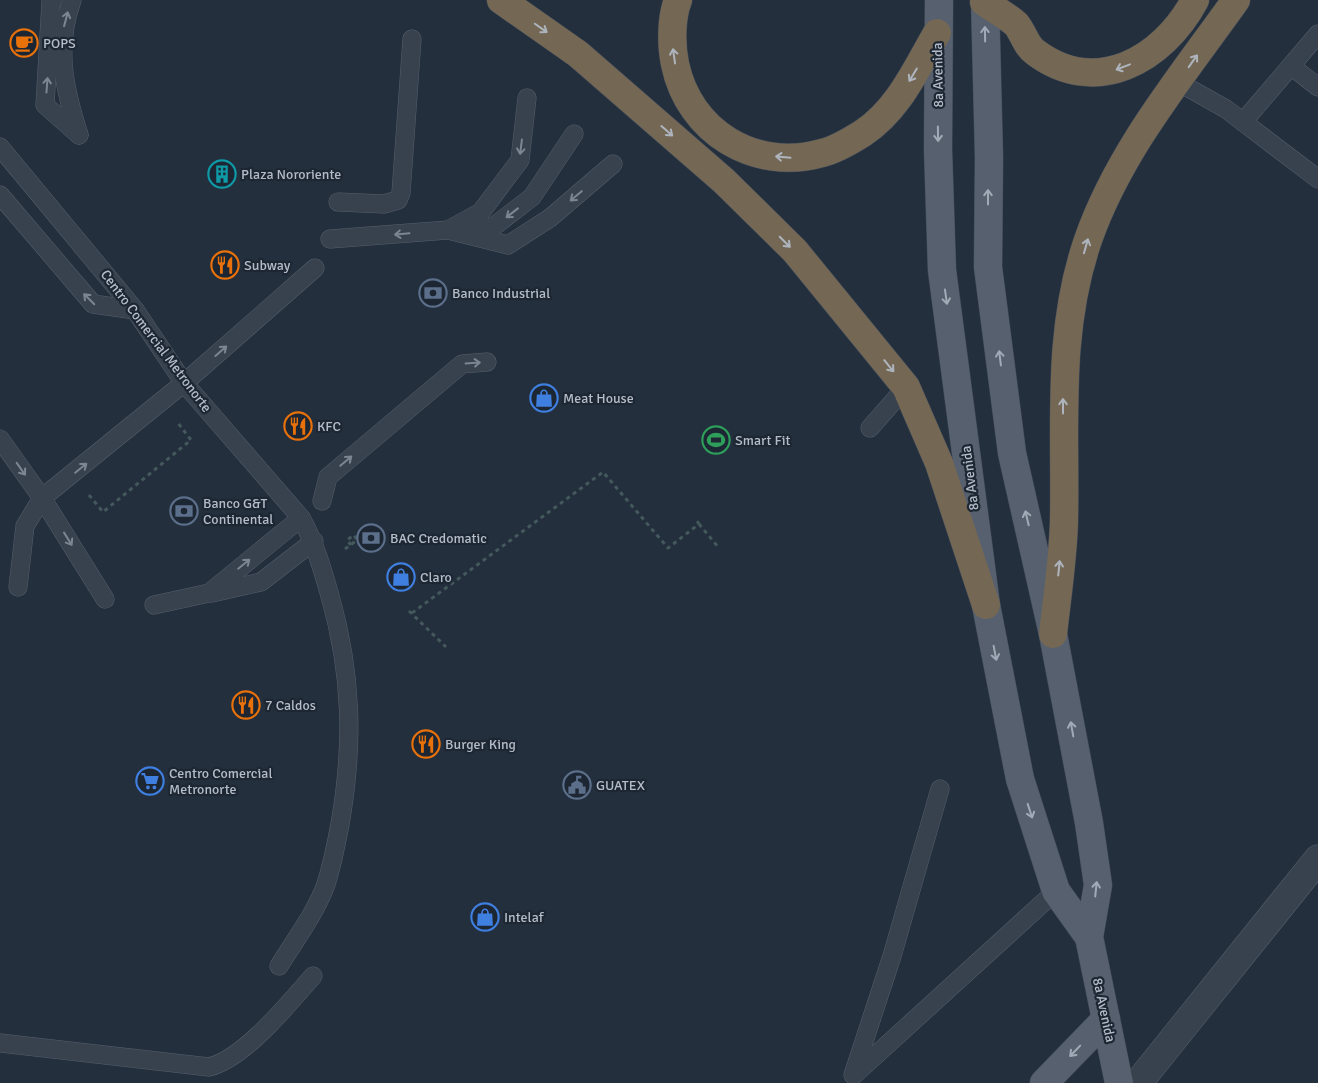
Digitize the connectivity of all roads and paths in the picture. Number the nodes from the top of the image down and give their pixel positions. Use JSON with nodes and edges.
{"nodes":[{"id":1,"x":53,"y":0,"type":"edge"},
{"id":2,"x":72,"y":0,"type":"edge"},
{"id":3,"x":501,"y":0,"type":"edge"},
{"id":4,"x":678,"y":0,"type":"edge"},
{"id":5,"x":939,"y":0,"type":"edge"},
{"id":6,"x":1195,"y":0,"type":"edge"},
{"id":7,"x":1236,"y":0,"type":"edge"},
{"id":8,"x":984,"y":1,"type":"edge"},
{"id":9,"x":937,"y":33,"type":"junction"},
{"id":10,"x":1318,"y":34,"type":"edge"},
{"id":11,"x":412,"y":38,"type":"dead end"},
{"id":12,"x":1290,"y":66,"type":"junction"},
{"id":13,"x":1178,"y":82,"type":"junction"},
{"id":14,"x":1318,"y":88,"type":"edge"},
{"id":15,"x":527,"y":98,"type":"dead end"},
{"id":16,"x":1243,"y":122,"type":"junction"},
{"id":17,"x":574,"y":134,"type":"dead end"},
{"id":18,"x":0,"y":147,"type":"edge"},
{"id":19,"x":613,"y":164,"type":"dead end"},
{"id":20,"x":1318,"y":179,"type":"edge"},
{"id":21,"x":0,"y":195,"type":"edge"},
{"id":22,"x":338,"y":202,"type":"dead end"},
{"id":23,"x":448,"y":230,"type":"junction"},
{"id":24,"x":330,"y":239,"type":"dead end"},
{"id":25,"x":316,"y":268,"type":"dead end"},
{"id":26,"x":135,"y":310,"type":"junction"},
{"id":27,"x":487,"y":362,"type":"dead end"},
{"id":28,"x":906,"y":387,"type":"junction"},
{"id":29,"x":190,"y":390,"type":"junction"},
{"id":30,"x":870,"y":428,"type":"dead end"},
{"id":31,"x":0,"y":439,"type":"edge"},
{"id":32,"x":72,"y":475,"type":"junction"},
{"id":33,"x":42,"y":498,"type":"junction"},
{"id":34,"x":118,"y":501,"type":"junction"},
{"id":35,"x":322,"y":501,"type":"dead end"},
{"id":36,"x":122,"y":505,"type":"dead end"},
{"id":37,"x":301,"y":518,"type":"junction"},
{"id":38,"x":314,"y":541,"type":"junction"},
{"id":39,"x":719,"y":548,"type":"dead end"},
{"id":40,"x":18,"y":587,"type":"dead end"},
{"id":41,"x":209,"y":593,"type":"junction"},
{"id":42,"x":105,"y":599,"type":"dead end"},
{"id":43,"x":154,"y":604,"type":"dead end"},
{"id":44,"x":986,"y":605,"type":"junction"},
{"id":45,"x":1053,"y":634,"type":"junction"},
{"id":46,"x":446,"y":647,"type":"dead end"},
{"id":47,"x":940,"y":789,"type":"dead end"},
{"id":48,"x":1318,"y":859,"type":"edge"},
{"id":49,"x":1056,"y":891,"type":"junction"},
{"id":50,"x":1089,"y":937,"type":"junction"},
{"id":51,"x":279,"y":966,"type":"dead end"},
{"id":52,"x":313,"y":976,"type":"dead end"},
{"id":53,"x":1106,"y":1019,"type":"junction"},
{"id":54,"x":0,"y":1043,"type":"edge"},
{"id":55,"x":849,"y":1079,"type":"edge"},
{"id":56,"x":1044,"y":1083,"type":"edge"},
{"id":57,"x":1119,"y":1083,"type":"edge"},
{"id":58,"x":1138,"y":1083,"type":"edge"}],
"edges":[{"from":1,"to":2,"type":"lane"},
{"from":3,"to":28,"type":"highway","one_way":true},
{"from":9,"to":4,"type":"highway","one_way":true},
{"from":5,"to":9,"type":"main road","name":"8a Avenida"},
{"from":6,"to":8,"type":"highway","one_way":true},
{"from":13,"to":7,"type":"highway","one_way":true},
{"from":45,"to":8,"type":"main road","name":"8a Avenida","one_way":true},
{"from":9,"to":44,"type":"main road","name":"8a Avenida","one_way":true},
{"from":10,"to":12,"type":"lane"},
{"from":11,"to":22,"type":"lane"},
{"from":12,"to":14,"type":"lane"},
{"from":12,"to":16,"type":"lane"},
{"from":13,"to":16,"type":"lane"},
{"from":45,"to":13,"type":"highway","one_way":true},
{"from":15,"to":23,"type":"lane","one_way":true},
{"from":16,"to":20,"type":"lane"},
{"from":17,"to":23,"type":"lane","one_way":true},
{"from":18,"to":26,"type":"lane","name":"Centro Comercial Metronorte"},
{"from":19,"to":23,"type":"lane","one_way":true},
{"from":26,"to":21,"type":"lane","one_way":true},
{"from":23,"to":24,"type":"lane","one_way":true},
{"from":29,"to":25,"type":"lane","one_way":true},
{"from":26,"to":29,"type":"lane","name":"Centro Comercial Metronorte"},
{"from":35,"to":27,"type":"lane","one_way":true},
{"from":28,"to":30,"type":"lane"},
{"from":28,"to":44,"type":"highway"},
{"from":32,"to":29,"type":"lane","one_way":true},
{"from":29,"to":34,"type":"path"},
{"from":29,"to":37,"type":"lane","name":"Centro Comercial Metronorte"},
{"from":31,"to":33,"type":"lane","one_way":true},
{"from":32,"to":33,"type":"lane"},
{"from":32,"to":34,"type":"path"},
{"from":33,"to":40,"type":"lane"},
{"from":33,"to":42,"type":"lane","one_way":true},
{"from":34,"to":36,"type":"path"},
{"from":37,"to":38,"type":"lane","name":"Centro Comercial Metronorte"},
{"from":41,"to":37,"type":"lane","one_way":true},
{"from":38,"to":41,"type":"lane"},
{"from":38,"to":51,"type":"lane","name":"Centro Comercial Metronorte"},
{"from":39,"to":46,"type":"path"},
{"from":41,"to":43,"type":"lane"},
{"from":44,"to":49,"type":"main road","name":"8a Avenida","one_way":true},
{"from":50,"to":45,"type":"main road","name":"8a Avenida","one_way":true},
{"from":47,"to":55,"type":"lane"},
{"from":48,"to":58,"type":"street"},
{"from":49,"to":50,"type":"main road","name":"8a Avenida"},
{"from":49,"to":55,"type":"lane"},
{"from":50,"to":53,"type":"main road","name":"8a Avenida"},
{"from":52,"to":54,"type":"lane"},
{"from":53,"to":56,"type":"main road","one_way":true},
{"from":53,"to":57,"type":"main road","name":"8a Avenida"}]}
